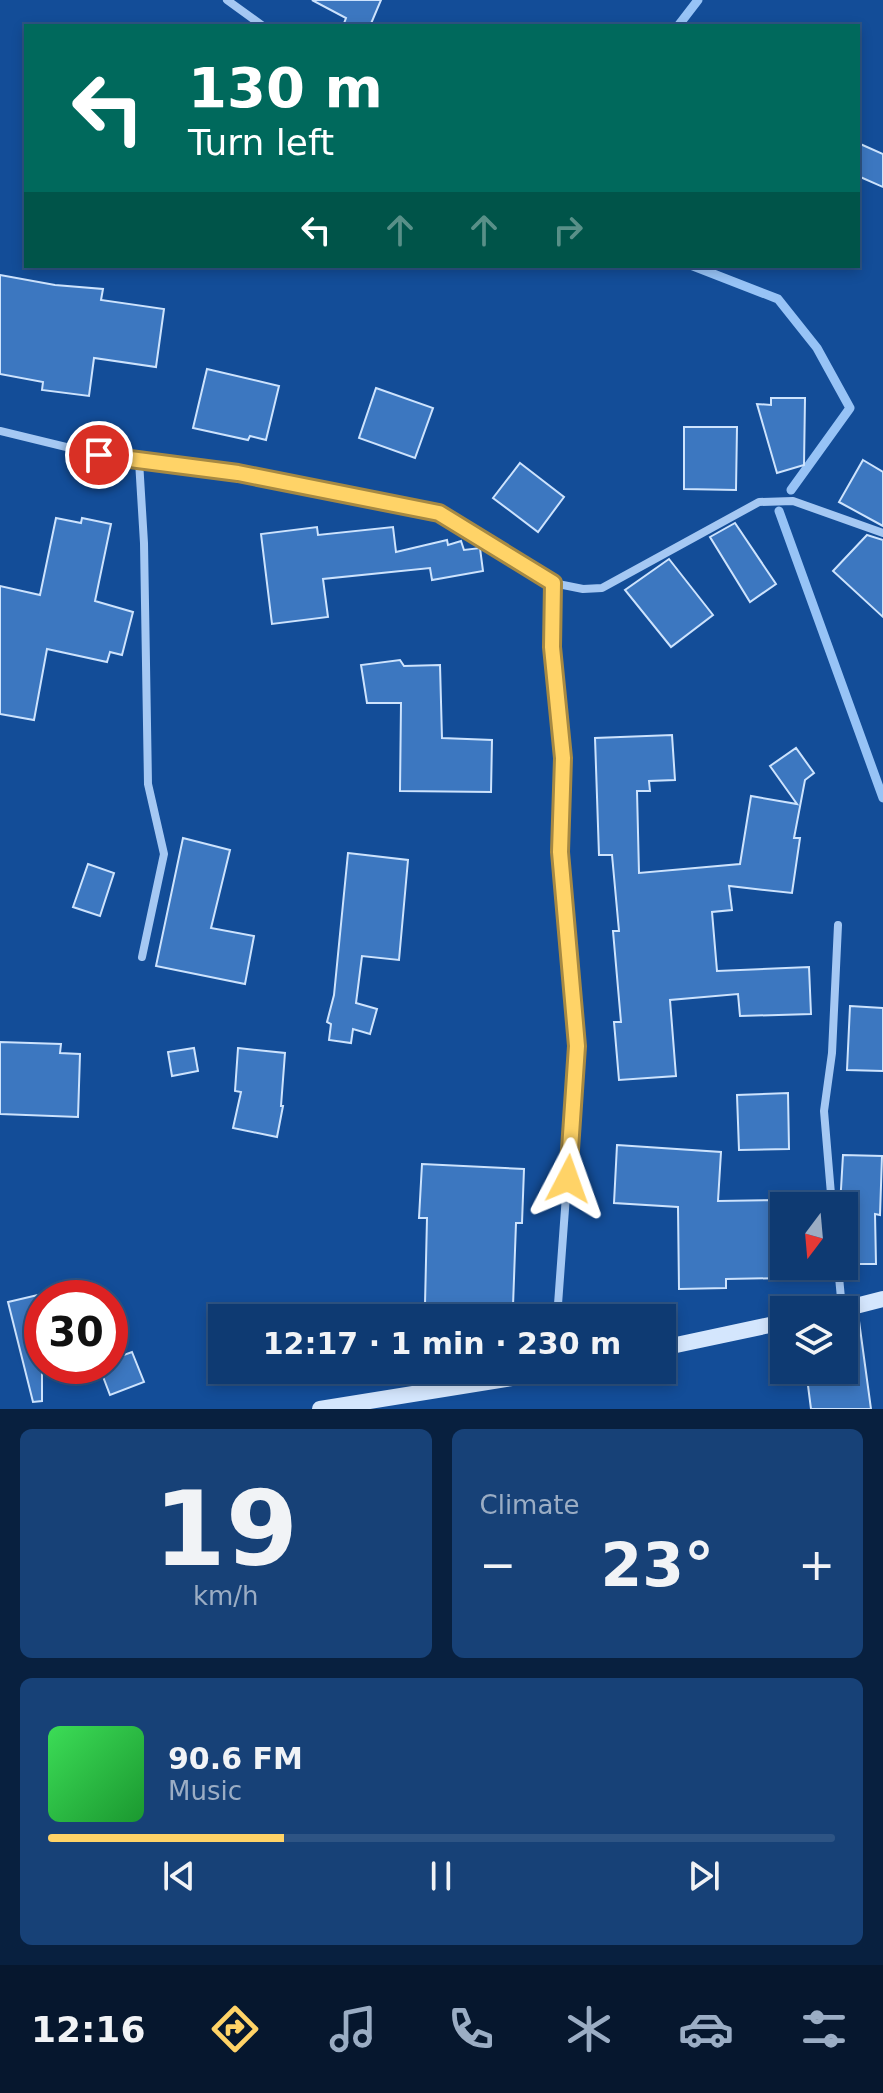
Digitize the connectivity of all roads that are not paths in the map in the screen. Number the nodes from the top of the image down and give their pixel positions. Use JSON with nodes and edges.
{"nodes":[{"id":1,"x":227,"y":0,"type":"edge"},
{"id":2,"x":260,"y":24,"type":"edge"},
{"id":3,"x":0,"y":431,"type":"edge"},
{"id":4,"x":139,"y":461,"type":"junction"},
{"id":5,"x":883,"y":533,"type":"edge"},
{"id":6,"x":553,"y":583,"type":"junction"},
{"id":7,"x":838,"y":925,"type":"dead end"},
{"id":8,"x":142,"y":957,"type":"dead end"},
{"id":9,"x":831,"y":1192,"type":"edge"},
{"id":10,"x":883,"y":1299,"type":"edge"},
{"id":11,"x":558,"y":1304,"type":"edge"},
{"id":12,"x":858,"y":1306,"type":"edge"},
{"id":13,"x":770,"y":1325,"type":"edge"},
{"id":14,"x":676,"y":1345,"type":"edge"},
{"id":15,"x":475,"y":1384,"type":"edge"},
{"id":16,"x":320,"y":1409,"type":"edge"}],
"edges":[{"from":1,"to":2,"type":"street"},
{"from":3,"to":4,"type":"street"},
{"from":4,"to":6,"type":"street"},
{"from":4,"to":8,"type":"street"},
{"from":5,"to":6,"type":"street"},
{"from":6,"to":11,"type":"street"},
{"from":7,"to":9,"type":"street"},
{"from":10,"to":12,"type":"street"},
{"from":13,"to":14,"type":"street"},
{"from":15,"to":16,"type":"street"}]}
